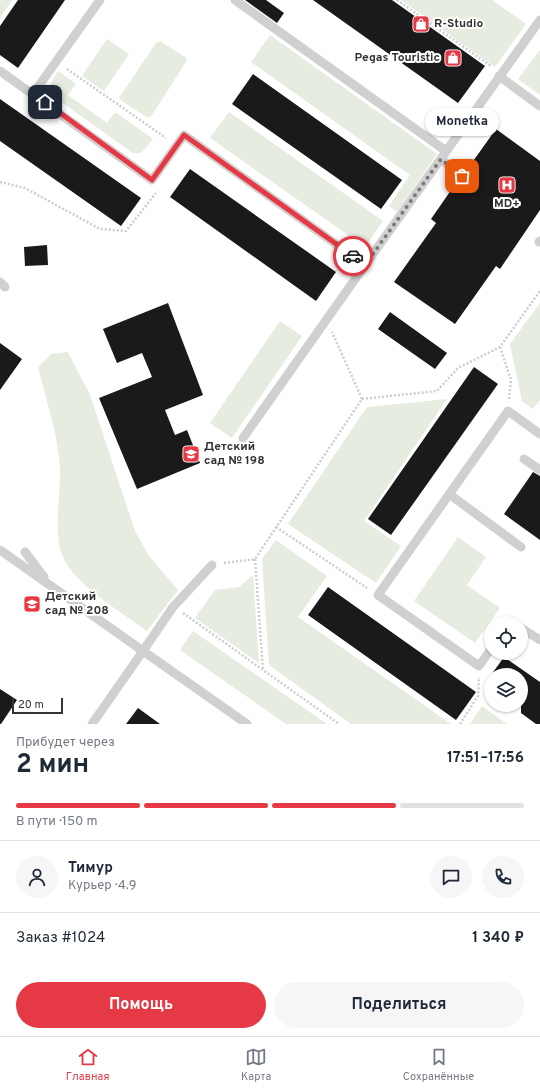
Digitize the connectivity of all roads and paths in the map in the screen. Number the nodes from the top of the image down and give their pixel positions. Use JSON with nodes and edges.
{"nodes":[{"id":1,"x":100,"y":0,"type":"edge"},
{"id":2,"x":235,"y":0,"type":"edge"},
{"id":3,"x":397,"y":0,"type":"edge"},
{"id":4,"x":540,"y":20,"type":"edge"},
{"id":5,"x":56,"y":61,"type":"junction"},
{"id":6,"x":0,"y":71,"type":"edge"},
{"id":7,"x":500,"y":75,"type":"junction"},
{"id":8,"x":33,"y":94,"type":"junction"},
{"id":9,"x":540,"y":106,"type":"edge"},
{"id":10,"x":176,"y":146,"type":"junction"},
{"id":11,"x":446,"y":151,"type":"junction"},
{"id":12,"x":441,"y":159,"type":"junction"},
{"id":13,"x":462,"y":176,"type":"dead end"},
{"id":14,"x":152,"y":180,"type":"junction"},
{"id":15,"x":0,"y":182,"type":"edge"},
{"id":16,"x":365,"y":265,"type":"junction"},
{"id":17,"x":540,"y":291,"type":"edge"},
{"id":18,"x":326,"y":319,"type":"junction"},
{"id":19,"x":500,"y":347,"type":"junction"},
{"id":20,"x":362,"y":399,"type":"junction"},
{"id":21,"x":508,"y":411,"type":"junction"},
{"id":22,"x":540,"y":434,"type":"edge"},
{"id":23,"x":243,"y":438,"type":"dead end"},
{"id":24,"x":524,"y":459,"type":"dead end"},
{"id":25,"x":540,"y":470,"type":"edge"},
{"id":26,"x":449,"y":494,"type":"junction"},
{"id":27,"x":276,"y":526,"type":"junction"},
{"id":28,"x":521,"y":547,"type":"dead end"},
{"id":29,"x":0,"y":550,"type":"edge"},
{"id":30,"x":25,"y":552,"type":"dead end"},
{"id":31,"x":255,"y":559,"type":"junction"},
{"id":32,"x":212,"y":565,"type":"joint"},
{"id":33,"x":49,"y":585,"type":"junction"},
{"id":34,"x":378,"y":595,"type":"junction"},
{"id":35,"x":173,"y":607,"type":"junction"},
{"id":36,"x":528,"y":632,"type":"edge"},
{"id":37,"x":540,"y":640,"type":"edge"},
{"id":38,"x":143,"y":651,"type":"junction"},
{"id":39,"x":484,"y":658,"type":"edge"},
{"id":40,"x":478,"y":666,"type":"junction"},
{"id":41,"x":263,"y":670,"type":"junction"},
{"id":42,"x":92,"y":724,"type":"edge"},
{"id":43,"x":247,"y":724,"type":"edge"},
{"id":44,"x":339,"y":724,"type":"edge"},
{"id":45,"x":460,"y":724,"type":"edge"}],
"edges":[{"from":1,"to":5,"type":"lane"},
{"from":2,"to":11,"type":"lane"},
{"from":3,"to":7,"type":"path"},
{"from":4,"to":7,"type":"lane"},
{"from":5,"to":8,"type":"lane"},
{"from":5,"to":10,"type":"path"},
{"from":6,"to":8,"type":"lane"},
{"from":7,"to":9,"type":"lane"},
{"from":7,"to":11,"type":"lane"},
{"from":8,"to":14,"type":"lane"},
{"from":10,"to":14,"type":"lane"},
{"from":10,"to":16,"type":"lane"},
{"from":11,"to":12,"type":"lane"},
{"from":12,"to":13,"type":"lane"},
{"from":12,"to":16,"type":"lane"},
{"from":14,"to":15,"type":"path"},
{"from":16,"to":18,"type":"lane"},
{"from":17,"to":19,"type":"path"},
{"from":18,"to":20,"type":"path"},
{"from":18,"to":23,"type":"lane"},
{"from":19,"to":20,"type":"path"},
{"from":19,"to":21,"type":"path"},
{"from":20,"to":27,"type":"path"},
{"from":21,"to":22,"type":"lane"},
{"from":21,"to":26,"type":"lane"},
{"from":24,"to":25,"type":"lane"},
{"from":26,"to":28,"type":"lane"},
{"from":26,"to":34,"type":"lane"},
{"from":27,"to":31,"type":"path"},
{"from":27,"to":34,"type":"path"},
{"from":29,"to":33,"type":"lane"},
{"from":30,"to":33,"type":"lane"},
{"from":31,"to":32,"type":"path"},
{"from":31,"to":41,"type":"path"},
{"from":32,"to":35,"type":"lane"},
{"from":33,"to":38,"type":"lane"},
{"from":34,"to":40,"type":"lane"},
{"from":35,"to":38,"type":"lane"},
{"from":35,"to":41,"type":"path"},
{"from":36,"to":37,"type":"lane"},
{"from":38,"to":42,"type":"lane"},
{"from":38,"to":43,"type":"lane"},
{"from":39,"to":40,"type":"lane"},
{"from":40,"to":45,"type":"path"},
{"from":41,"to":44,"type":"path"}]}
